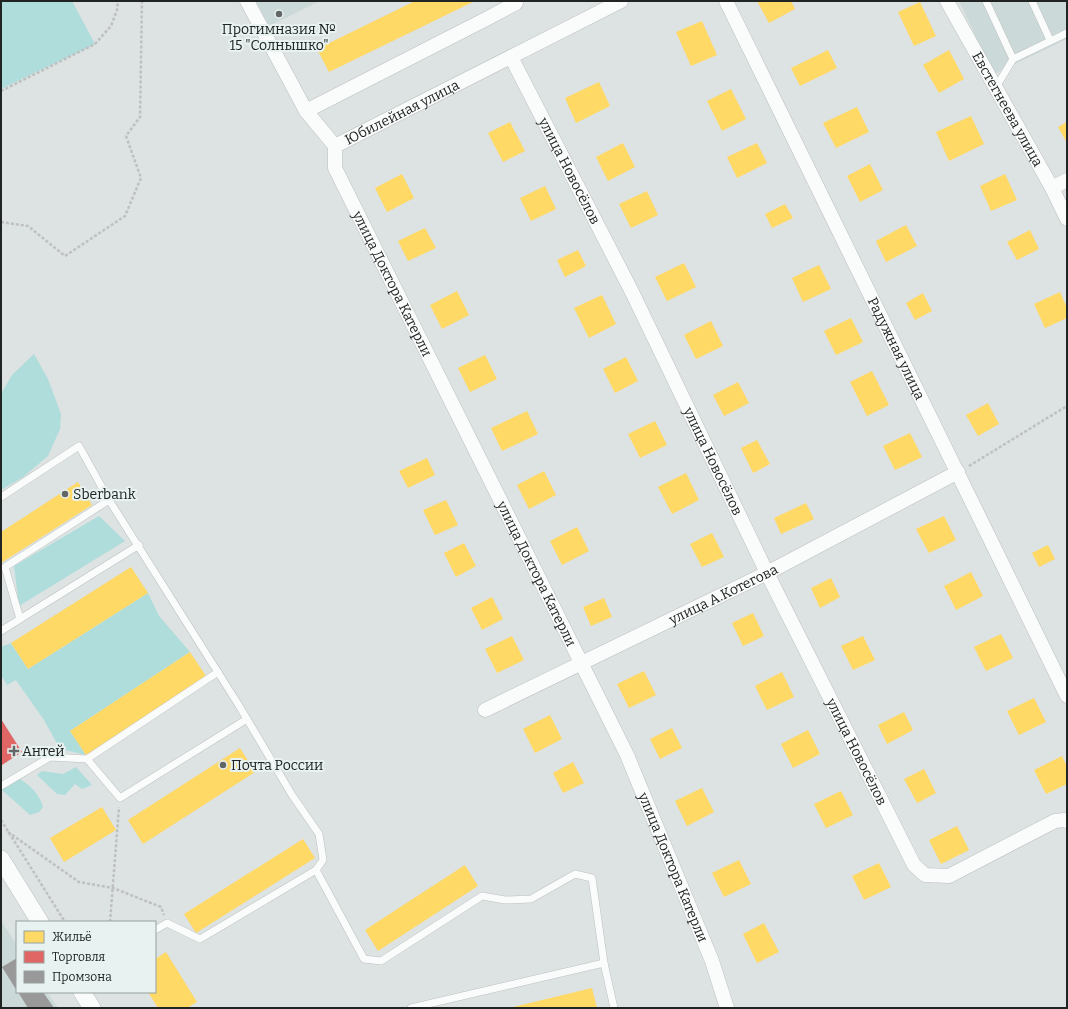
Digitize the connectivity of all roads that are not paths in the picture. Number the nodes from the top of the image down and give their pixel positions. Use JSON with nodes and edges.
{"nodes":[{"id":1,"x":246,"y":1,"type":"edge"},
{"id":2,"x":515,"y":1,"type":"edge"},
{"id":3,"x":621,"y":1,"type":"edge"},
{"id":4,"x":726,"y":1,"type":"edge"},
{"id":5,"x":947,"y":1,"type":"edge"},
{"id":6,"x":986,"y":1,"type":"edge"},
{"id":7,"x":1032,"y":1,"type":"edge"},
{"id":8,"x":1067,"y":33,"type":"edge"},
{"id":9,"x":1050,"y":40,"type":"junction"},
{"id":10,"x":511,"y":57,"type":"junction"},
{"id":11,"x":1013,"y":58,"type":"junction"},
{"id":12,"x":995,"y":89,"type":"junction"},
{"id":13,"x":306,"y":111,"type":"junction"},
{"id":14,"x":335,"y":146,"type":"junction"},
{"id":15,"x":1067,"y":180,"type":"edge"},
{"id":16,"x":1052,"y":188,"type":"junction"},
{"id":17,"x":1067,"y":219,"type":"edge"},
{"id":18,"x":958,"y":472,"type":"junction"},
{"id":19,"x":1,"y":497,"type":"edge"},
{"id":20,"x":109,"y":500,"type":"junction"},
{"id":21,"x":139,"y":545,"type":"junction"},
{"id":22,"x":767,"y":573,"type":"junction"},
{"id":23,"x":20,"y":619,"type":"junction"},
{"id":24,"x":1,"y":631,"type":"edge"},
{"id":25,"x":581,"y":664,"type":"junction"},
{"id":26,"x":218,"y":672,"type":"junction"},
{"id":27,"x":1067,"y":696,"type":"edge"},
{"id":28,"x":485,"y":710,"type":"dead end"},
{"id":29,"x":247,"y":720,"type":"junction"},
{"id":30,"x":87,"y":759,"type":"junction"},
{"id":31,"x":1,"y":786,"type":"edge"},
{"id":32,"x":1067,"y":821,"type":"edge"},
{"id":33,"x":1,"y":859,"type":"edge"},
{"id":34,"x":316,"y":870,"type":"junction"},
{"id":35,"x":39,"y":921,"type":"edge"},
{"id":36,"x":156,"y":929,"type":"edge"},
{"id":37,"x":604,"y":963,"type":"junction"},
{"id":38,"x":83,"y":993,"type":"edge"},
{"id":39,"x":92,"y":1008,"type":"edge"},
{"id":40,"x":411,"y":1008,"type":"edge"},
{"id":41,"x":614,"y":1008,"type":"edge"},
{"id":42,"x":727,"y":1008,"type":"edge"}],
"edges":[{"from":1,"to":13,"type":"street","name":"Юбилейная улица"},
{"from":2,"to":13,"type":"street"},
{"from":3,"to":10,"type":"street","name":"Юбилейная улица"},
{"from":4,"to":18,"type":"street","name":"Радужная улица"},
{"from":5,"to":12,"type":"street","name":"Евстегнеева улица"},
{"from":6,"to":11,"type":"lane"},
{"from":7,"to":9,"type":"lane"},
{"from":8,"to":9,"type":"lane"},
{"from":9,"to":11,"type":"lane"},
{"from":10,"to":14,"type":"street","name":"Юбилейная улица"},
{"from":10,"to":22,"type":"street","name":"улица Новосёлов"},
{"from":11,"to":12,"type":"lane"},
{"from":12,"to":16,"type":"street","name":"Евстегнеева улица"},
{"from":13,"to":14,"type":"street","name":"Юбилейная улица"},
{"from":14,"to":25,"type":"street","name":"улица Доктора Катерли"},
{"from":15,"to":16,"type":"street"},
{"from":16,"to":17,"type":"street","name":"Евстегнеева улица"},
{"from":18,"to":22,"type":"street","name":"улица А.Котегова"},
{"from":18,"to":27,"type":"street","name":"Радужная улица"},
{"from":19,"to":20,"type":"lane"},
{"from":20,"to":21,"type":"lane"},
{"from":20,"to":23,"type":"lane"},
{"from":21,"to":23,"type":"lane"},
{"from":21,"to":26,"type":"lane"},
{"from":22,"to":25,"type":"street","name":"улица А.Котегова"},
{"from":22,"to":32,"type":"street","name":"улица Новосёлов"},
{"from":23,"to":24,"type":"lane"},
{"from":25,"to":28,"type":"street","name":"улица А.Котегова"},
{"from":25,"to":42,"type":"street","name":"улица Доктора Катерли"},
{"from":26,"to":29,"type":"lane"},
{"from":26,"to":30,"type":"lane"},
{"from":29,"to":30,"type":"lane"},
{"from":29,"to":34,"type":"lane"},
{"from":30,"to":31,"type":"lane"},
{"from":33,"to":35,"type":"street"},
{"from":34,"to":36,"type":"lane"},
{"from":34,"to":37,"type":"lane"},
{"from":37,"to":40,"type":"lane"},
{"from":37,"to":41,"type":"lane"},
{"from":38,"to":39,"type":"street"}]}
